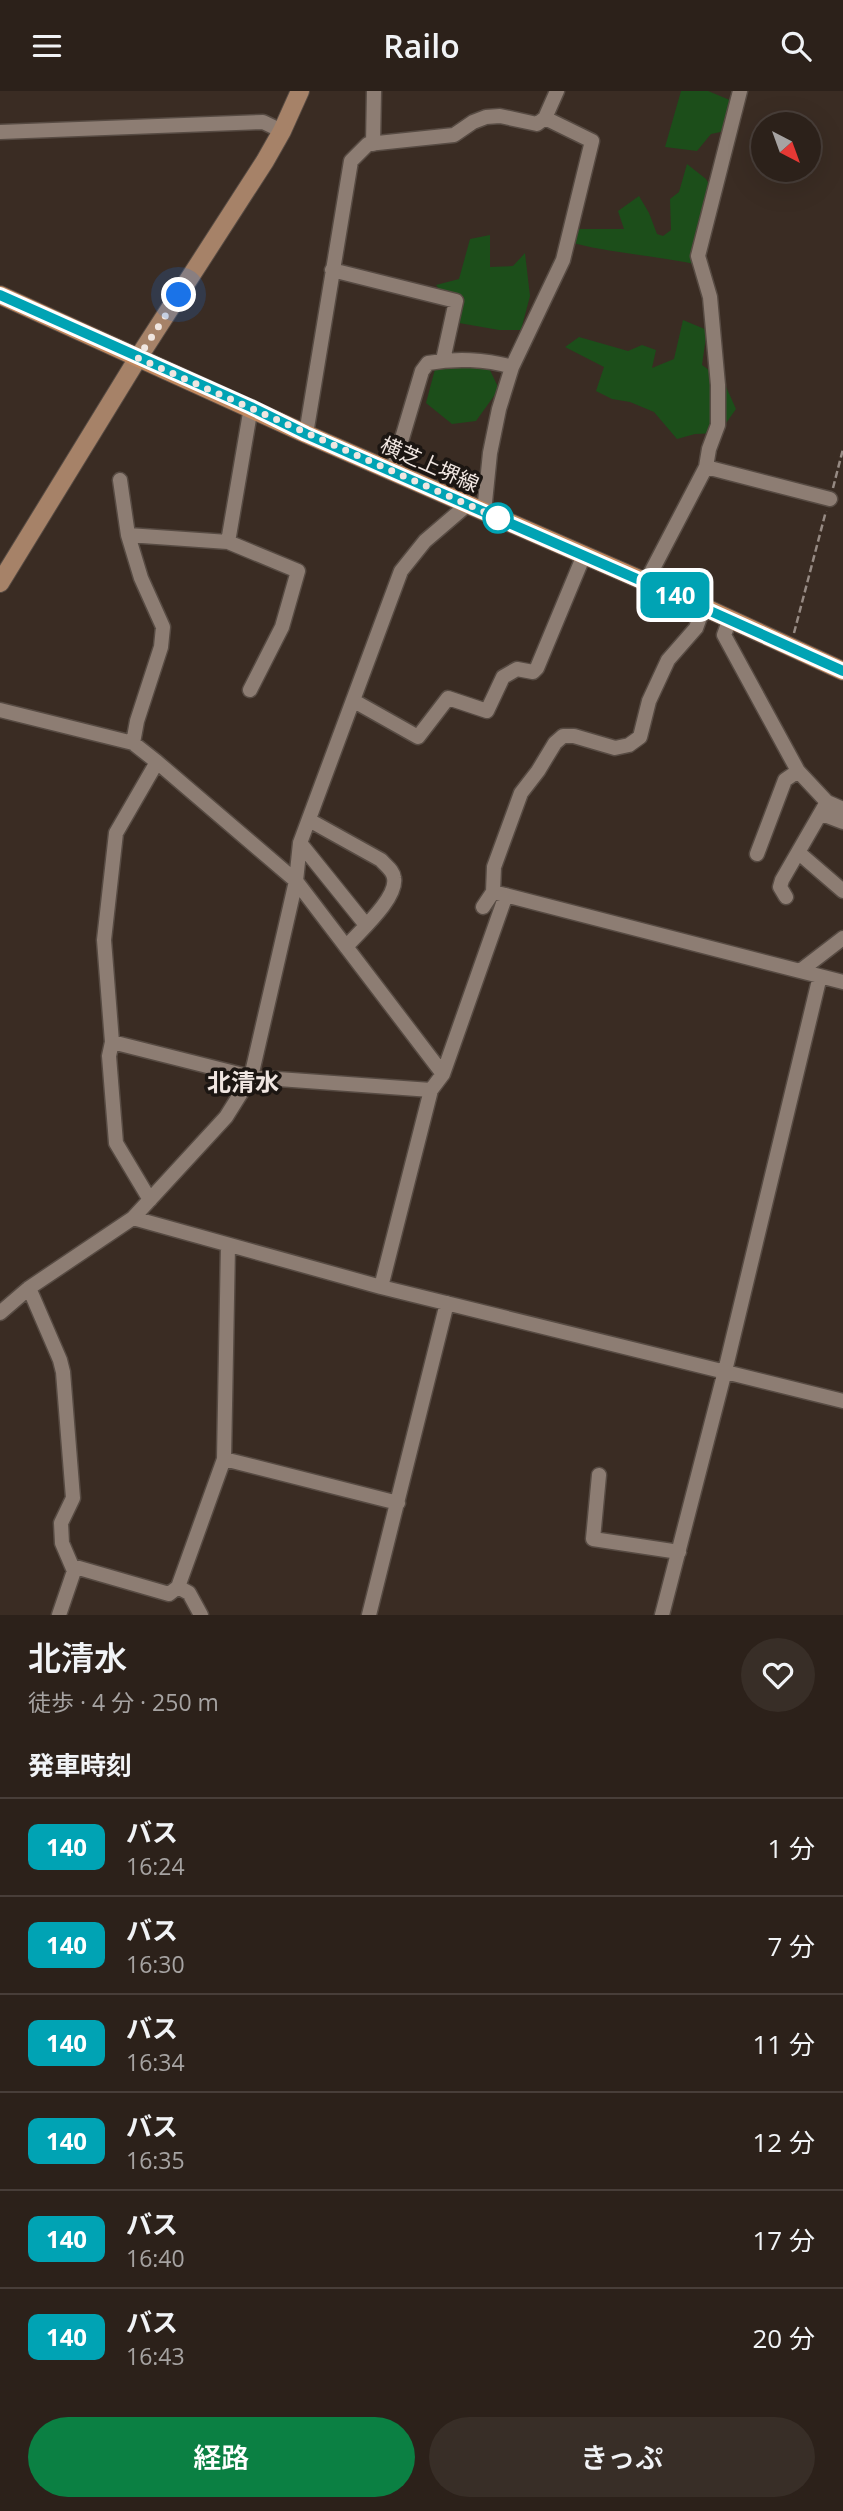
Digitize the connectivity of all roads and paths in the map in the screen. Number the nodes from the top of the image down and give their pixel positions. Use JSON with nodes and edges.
{"nodes":[{"id":1,"x":300,"y":91,"type":"edge"},
{"id":2,"x":374,"y":91,"type":"edge"},
{"id":3,"x":557,"y":91,"type":"edge"},
{"id":4,"x":740,"y":91,"type":"edge"},
{"id":5,"x":545,"y":118,"type":"junction"},
{"id":6,"x":282,"y":131,"type":"junction"},
{"id":7,"x":0,"y":132,"type":"edge"},
{"id":8,"x":373,"y":144,"type":"junction"},
{"id":9,"x":332,"y":270,"type":"junction"},
{"id":10,"x":0,"y":295,"type":"edge"},
{"id":11,"x":138,"y":358,"type":"junction"},
{"id":12,"x":443,"y":361,"type":"junction"},
{"id":13,"x":512,"y":367,"type":"junction"},
{"id":14,"x":251,"y":407,"type":"junction"},
{"id":15,"x":306,"y":434,"type":"junction"},
{"id":16,"x":843,"y":449,"type":"edge"},
{"id":17,"x":706,"y":467,"type":"junction"},
{"id":18,"x":392,"y":472,"type":"junction"},
{"id":19,"x":120,"y":480,"type":"dead end"},
{"id":20,"x":835,"y":495,"type":"edge"},
{"id":21,"x":475,"y":508,"type":"junction"},
{"id":22,"x":128,"y":535,"type":"junction"},
{"id":23,"x":228,"y":542,"type":"junction"},
{"id":24,"x":584,"y":555,"type":"junction"},
{"id":25,"x":646,"y":582,"type":"junction"},
{"id":26,"x":0,"y":583,"type":"edge"},
{"id":27,"x":708,"y":610,"type":"junction"},
{"id":28,"x":730,"y":619,"type":"junction"},
{"id":29,"x":790,"y":646,"type":"junction"},
{"id":30,"x":843,"y":671,"type":"edge"},
{"id":31,"x":250,"y":690,"type":"dead end"},
{"id":32,"x":354,"y":701,"type":"junction"},
{"id":33,"x":0,"y":711,"type":"edge"},
{"id":34,"x":133,"y":743,"type":"junction"},
{"id":35,"x":157,"y":762,"type":"junction"},
{"id":36,"x":798,"y":771,"type":"junction"},
{"id":37,"x":824,"y":808,"type":"junction"},
{"id":38,"x":843,"y":809,"type":"edge"},
{"id":39,"x":309,"y":820,"type":"junction"},
{"id":40,"x":843,"y":822,"type":"edge"},
{"id":41,"x":300,"y":843,"type":"junction"},
{"id":42,"x":799,"y":853,"type":"junction"},
{"id":43,"x":757,"y":854,"type":"dead end"},
{"id":44,"x":296,"y":881,"type":"junction"},
{"id":45,"x":843,"y":891,"type":"edge"},
{"id":46,"x":499,"y":894,"type":"junction"},
{"id":47,"x":786,"y":897,"type":"dead end"},
{"id":48,"x":483,"y":907,"type":"dead end"},
{"id":49,"x":366,"y":925,"type":"junction"},
{"id":50,"x":843,"y":938,"type":"edge"},
{"id":51,"x":346,"y":947,"type":"junction"},
{"id":52,"x":800,"y":971,"type":"junction"},
{"id":53,"x":820,"y":976,"type":"junction"},
{"id":54,"x":843,"y":982,"type":"edge"},
{"id":55,"x":111,"y":1042,"type":"junction"},
{"id":56,"x":443,"y":1074,"type":"junction"},
{"id":57,"x":251,"y":1077,"type":"junction"},
{"id":58,"x":431,"y":1090,"type":"junction"},
{"id":59,"x":150,"y":1200,"type":"junction"},
{"id":60,"x":133,"y":1219,"type":"junction"},
{"id":61,"x":228,"y":1245,"type":"junction"},
{"id":62,"x":381,"y":1287,"type":"junction"},
{"id":63,"x":29,"y":1288,"type":"junction"},
{"id":64,"x":447,"y":1303,"type":"junction"},
{"id":65,"x":0,"y":1313,"type":"edge"},
{"id":66,"x":725,"y":1371,"type":"junction"},
{"id":67,"x":843,"y":1401,"type":"edge"},
{"id":68,"x":224,"y":1459,"type":"junction"},
{"id":69,"x":600,"y":1475,"type":"dead end"},
{"id":70,"x":398,"y":1503,"type":"junction"},
{"id":71,"x":679,"y":1552,"type":"junction"},
{"id":72,"x":72,"y":1566,"type":"junction"},
{"id":73,"x":178,"y":1587,"type":"junction"},
{"id":74,"x":59,"y":1615,"type":"edge"},
{"id":75,"x":201,"y":1615,"type":"edge"},
{"id":76,"x":369,"y":1615,"type":"edge"},
{"id":77,"x":663,"y":1615,"type":"edge"}],
"edges":[{"from":1,"to":6,"type":"street"},
{"from":2,"to":8,"type":"street"},
{"from":3,"to":5,"type":"street"},
{"from":4,"to":17,"type":"street"},
{"from":5,"to":8,"type":"street"},
{"from":5,"to":13,"type":"street"},
{"from":6,"to":7,"type":"street"},
{"from":6,"to":11,"type":"street"},
{"from":8,"to":9,"type":"street"},
{"from":9,"to":12,"type":"street"},
{"from":9,"to":15,"type":"street"},
{"from":10,"to":11,"type":"main road","name":"横芝上堺線"},
{"from":11,"to":14,"type":"main road","name":"横芝上堺線"},
{"from":11,"to":26,"type":"street"},
{"from":12,"to":13,"type":"street"},
{"from":12,"to":18,"type":"street"},
{"from":13,"to":21,"type":"street"},
{"from":14,"to":15,"type":"main road","name":"横芝上堺線"},
{"from":14,"to":23,"type":"street"},
{"from":15,"to":18,"type":"main road","name":"横芝上堺線"},
{"from":16,"to":20,"type":"path"},
{"from":17,"to":20,"type":"street"},
{"from":17,"to":25,"type":"street"},
{"from":18,"to":21,"type":"main road","name":"横芝上堺線"},
{"from":19,"to":22,"type":"street"},
{"from":20,"to":29,"type":"path"},
{"from":21,"to":24,"type":"main road","name":"横芝上堺線"},
{"from":21,"to":32,"type":"street"},
{"from":22,"to":23,"type":"street"},
{"from":22,"to":34,"type":"street"},
{"from":23,"to":31,"type":"street"},
{"from":24,"to":25,"type":"main road","name":"横芝上堺線"},
{"from":24,"to":32,"type":"street"},
{"from":25,"to":27,"type":"main road","name":"横芝上堺線"},
{"from":27,"to":28,"type":"main road","name":"横芝上堺線"},
{"from":27,"to":46,"type":"street"},
{"from":28,"to":29,"type":"main road","name":"横芝上堺線"},
{"from":28,"to":36,"type":"street"},
{"from":29,"to":30,"type":"main road","name":"横芝上堺線"},
{"from":32,"to":39,"type":"street"},
{"from":33,"to":34,"type":"street"},
{"from":34,"to":35,"type":"street"},
{"from":35,"to":44,"type":"street"},
{"from":35,"to":55,"type":"street"},
{"from":36,"to":37,"type":"street"},
{"from":36,"to":43,"type":"street"},
{"from":37,"to":38,"type":"street"},
{"from":37,"to":40,"type":"street"},
{"from":37,"to":42,"type":"street"},
{"from":39,"to":41,"type":"street"},
{"from":39,"to":49,"type":"street"},
{"from":41,"to":44,"type":"street"},
{"from":41,"to":49,"type":"street"},
{"from":42,"to":45,"type":"street"},
{"from":42,"to":47,"type":"street"},
{"from":44,"to":51,"type":"street"},
{"from":44,"to":57,"type":"street"},
{"from":46,"to":48,"type":"street"},
{"from":46,"to":52,"type":"street"},
{"from":46,"to":56,"type":"street"},
{"from":49,"to":51,"type":"street"},
{"from":50,"to":52,"type":"street"},
{"from":51,"to":56,"type":"street"},
{"from":52,"to":53,"type":"street"},
{"from":53,"to":54,"type":"street"},
{"from":53,"to":66,"type":"street"},
{"from":55,"to":57,"type":"street"},
{"from":55,"to":59,"type":"street"},
{"from":56,"to":58,"type":"street"},
{"from":57,"to":58,"type":"street"},
{"from":57,"to":59,"type":"street"},
{"from":58,"to":62,"type":"street"},
{"from":59,"to":60,"type":"street"},
{"from":60,"to":61,"type":"street"},
{"from":60,"to":63,"type":"street"},
{"from":61,"to":62,"type":"street"},
{"from":61,"to":68,"type":"street"},
{"from":62,"to":64,"type":"street"},
{"from":63,"to":65,"type":"street"},
{"from":63,"to":72,"type":"street"},
{"from":64,"to":66,"type":"street"},
{"from":64,"to":70,"type":"street"},
{"from":66,"to":67,"type":"street"},
{"from":66,"to":71,"type":"street"},
{"from":68,"to":70,"type":"street"},
{"from":68,"to":73,"type":"street"},
{"from":69,"to":71,"type":"street"},
{"from":70,"to":76,"type":"street"},
{"from":71,"to":77,"type":"street"},
{"from":72,"to":73,"type":"street"},
{"from":72,"to":74,"type":"street"},
{"from":73,"to":75,"type":"street"}]}
